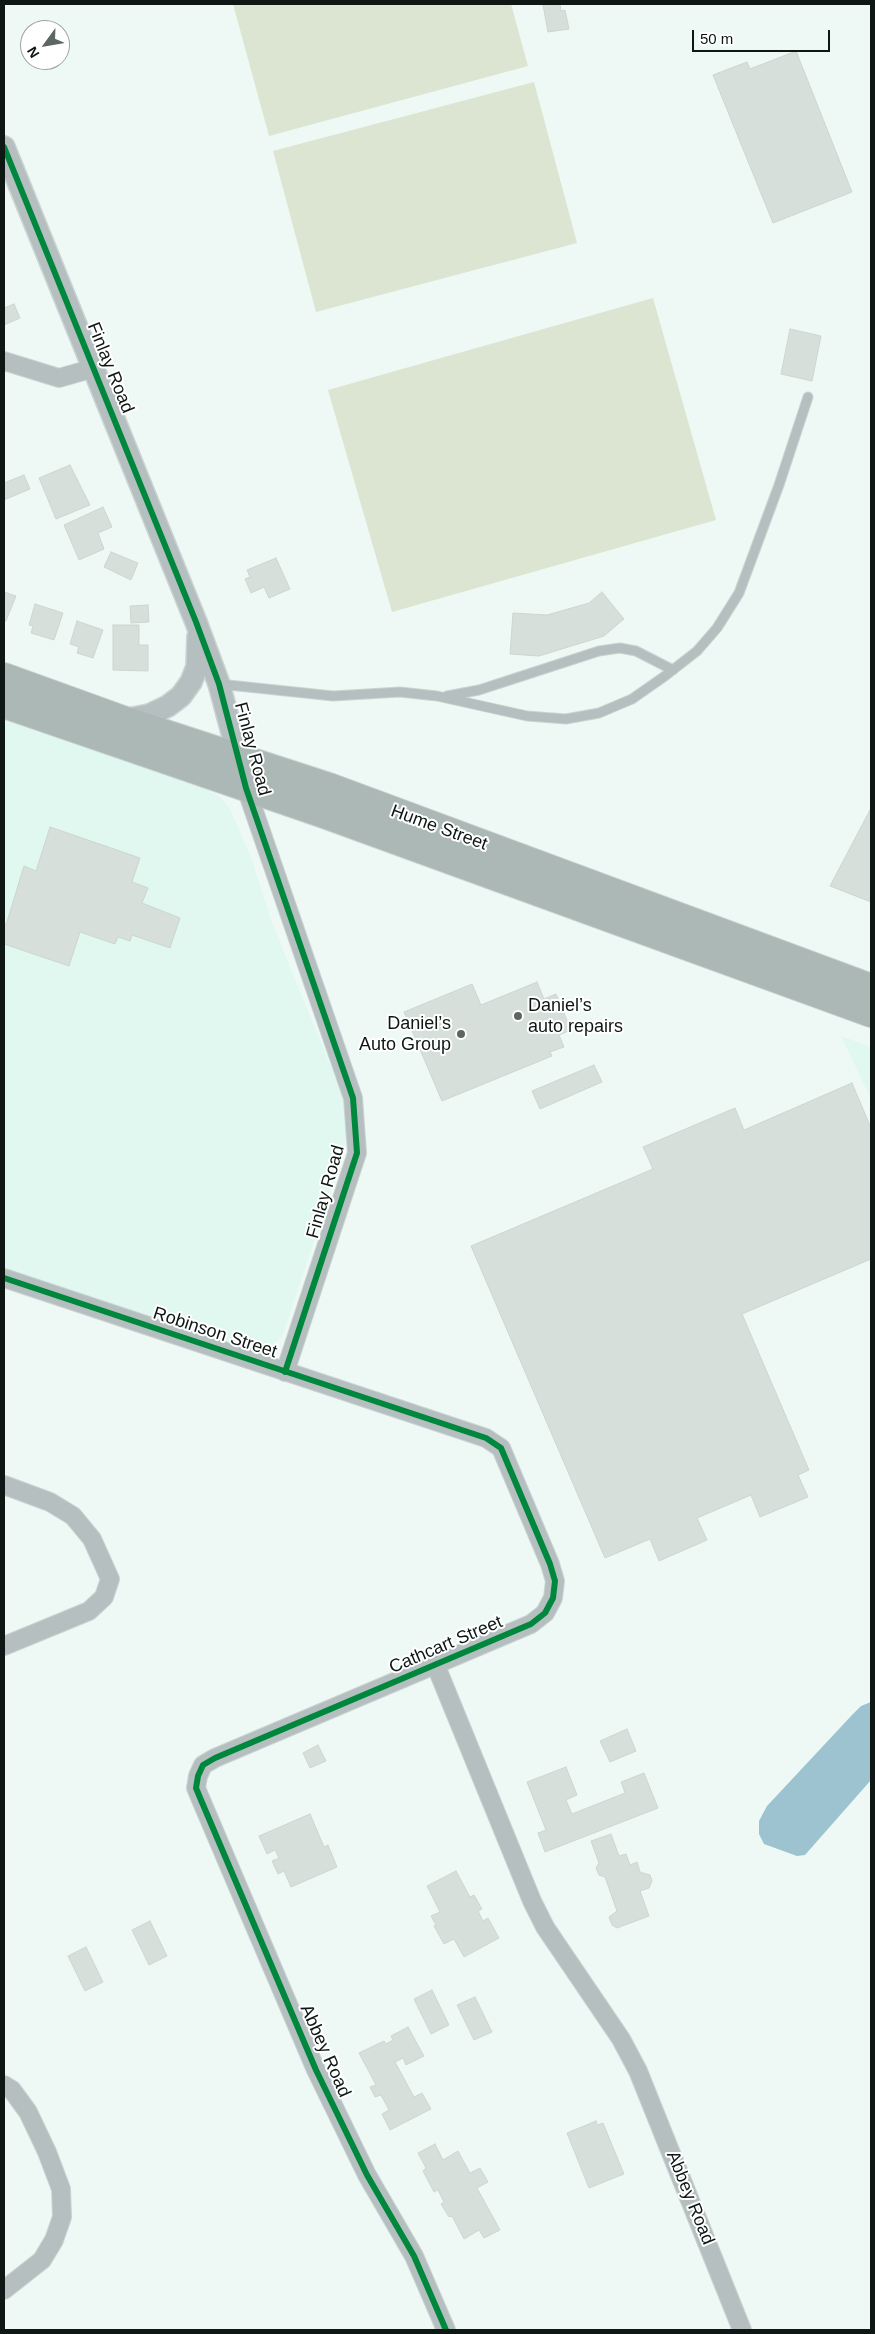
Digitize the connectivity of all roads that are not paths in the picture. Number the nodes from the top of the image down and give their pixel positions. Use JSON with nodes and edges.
{"nodes":[{"id":1,"x":4,"y":148,"type":"edge"},
{"id":2,"x":4,"y":361,"type":"edge"},
{"id":3,"x":94,"y":368,"type":"junction"},
{"id":4,"x":808,"y":397,"type":"dead end"},
{"id":5,"x":196,"y":622,"type":"junction"},
{"id":6,"x":673,"y":670,"type":"junction"},
{"id":7,"x":4,"y":678,"type":"edge"},
{"id":8,"x":219,"y":684,"type":"junction"},
{"id":9,"x":442,"y":697,"type":"junction"},
{"id":10,"x":4,"y":704,"type":"edge"},
{"id":11,"x":123,"y":720,"type":"junction"},
{"id":12,"x":239,"y":757,"type":"junction"},
{"id":13,"x":246,"y":788,"type":"junction"},
{"id":14,"x":871,"y":988,"type":"edge"},
{"id":15,"x":871,"y":1013,"type":"edge"},
{"id":16,"x":4,"y":1278,"type":"edge"},
{"id":17,"x":286,"y":1372,"type":"junction"},
{"id":18,"x":501,"y":1448,"type":"joint"},
{"id":19,"x":4,"y":1485,"type":"edge"},
{"id":20,"x":4,"y":1646,"type":"edge"},
{"id":21,"x":436,"y":1666,"type":"junction"},
{"id":22,"x":198,"y":1776,"type":"joint"},
{"id":23,"x":4,"y":2085,"type":"edge"},
{"id":24,"x":4,"y":2290,"type":"edge"},
{"id":25,"x":446,"y":2330,"type":"edge"},
{"id":26,"x":742,"y":2330,"type":"edge"}],
"edges":[{"from":1,"to":3,"type":"street","name":"Finlay Road"},
{"from":2,"to":3,"type":"street"},
{"from":3,"to":5,"type":"street","name":"Finlay Road"},
{"from":4,"to":6,"type":"lane"},
{"from":5,"to":8,"type":"street","name":"Finlay Road"},
{"from":5,"to":11,"type":"street"},
{"from":6,"to":9,"type":"lane"},
{"from":6,"to":9,"type":"lane"},
{"from":7,"to":11,"type":"main road","name":"Hume Street"},
{"from":8,"to":9,"type":"lane"},
{"from":8,"to":12,"type":"street","name":"Finlay Road"},
{"from":10,"to":13,"type":"main road","name":"Hume Street"},
{"from":11,"to":12,"type":"main road","name":"Hume Street"},
{"from":12,"to":13,"type":"street","name":"Finlay Road"},
{"from":12,"to":14,"type":"main road","name":"Hume Street"},
{"from":13,"to":15,"type":"main road","name":"Hume Street"},
{"from":13,"to":17,"type":"street","name":"Finlay Road"},
{"from":16,"to":17,"type":"street","name":"Robinson Street"},
{"from":17,"to":18,"type":"street","name":"Robinson Street"},
{"from":18,"to":21,"type":"street","name":"Cathcart Street"},
{"from":19,"to":20,"type":"street"},
{"from":21,"to":22,"type":"street","name":"Cathcart Street"},
{"from":21,"to":26,"type":"street","name":"Abbey Road"},
{"from":22,"to":25,"type":"street","name":"Abbey Road"},
{"from":23,"to":24,"type":"street"}]}
